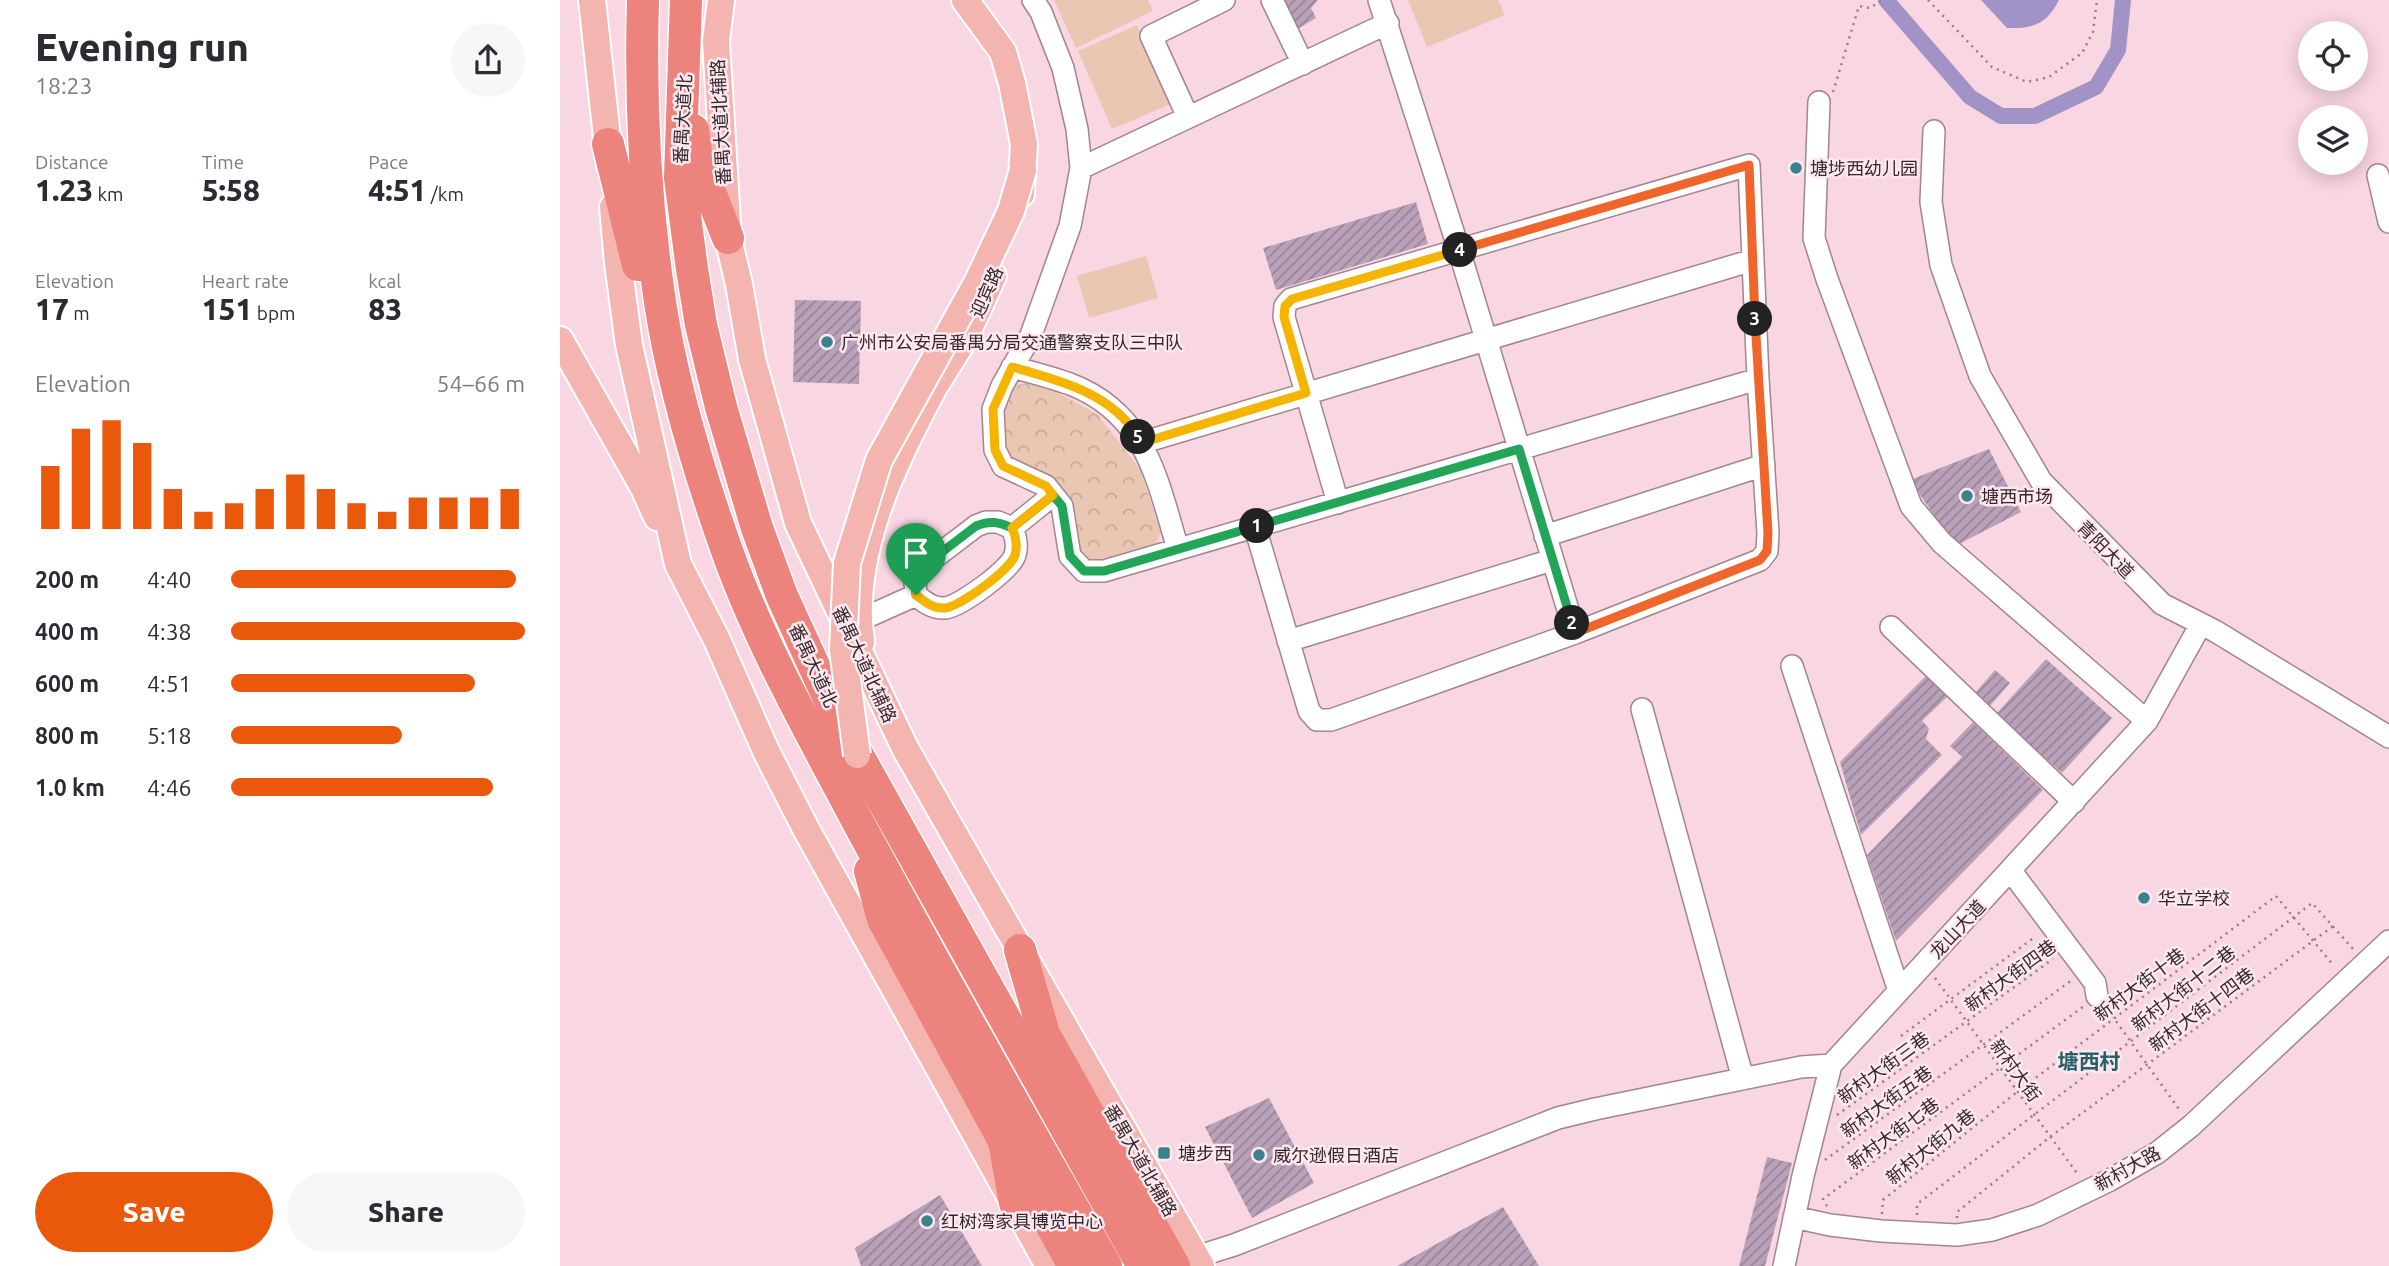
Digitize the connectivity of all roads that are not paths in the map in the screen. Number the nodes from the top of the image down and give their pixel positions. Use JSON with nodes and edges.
{"nodes":[{"id":1,"x":643,"y":0,"type":"edge"},
{"id":2,"x":686,"y":0,"type":"edge"},
{"id":3,"x":721,"y":0,"type":"edge"},
{"id":4,"x":965,"y":0,"type":"edge"},
{"id":5,"x":1033,"y":0,"type":"edge"},
{"id":6,"x":1224,"y":0,"type":"edge"},
{"id":7,"x":1272,"y":0,"type":"edge"},
{"id":8,"x":1380,"y":0,"type":"edge"},
{"id":9,"x":591,"y":3,"type":"edge"},
{"id":10,"x":1388,"y":23,"type":"junction"},
{"id":11,"x":1303,"y":64,"type":"junction"},
{"id":12,"x":685,"y":66,"type":"junction"},
{"id":13,"x":1819,"y":102,"type":"road end"},
{"id":14,"x":1188,"y":117,"type":"junction"},
{"id":15,"x":1934,"y":131,"type":"dead end"},
{"id":16,"x":608,"y":144,"type":"junction"},
{"id":17,"x":1081,"y":168,"type":"junction"},
{"id":18,"x":1023,"y":170,"type":"junction"},
{"id":19,"x":2378,"y":176,"type":"dead end"},
{"id":20,"x":2389,"y":222,"type":"edge"},
{"id":21,"x":728,"y":238,"type":"junction"},
{"id":22,"x":1459,"y":250,"type":"junction"},
{"id":23,"x":1753,"y":260,"type":"junction"},
{"id":24,"x":1486,"y":338,"type":"junction"},
{"id":25,"x":560,"y":341,"type":"edge"},
{"id":26,"x":1012,"y":367,"type":"junction"},
{"id":27,"x":1758,"y":379,"type":"junction"},
{"id":28,"x":1306,"y":393,"type":"junction"},
{"id":29,"x":685,"y":418,"type":"junction"},
{"id":30,"x":1141,"y":443,"type":"junction"},
{"id":31,"x":1519,"y":449,"type":"junction"},
{"id":32,"x":1763,"y":465,"type":"junction"},
{"id":33,"x":1053,"y":495,"type":"junction"},
{"id":34,"x":1338,"y":502,"type":"junction"},
{"id":35,"x":1255,"y":527,"type":"junction"},
{"id":36,"x":1012,"y":528,"type":"junction"},
{"id":37,"x":1545,"y":536,"type":"junction"},
{"id":38,"x":1178,"y":549,"type":"junction"},
{"id":39,"x":1552,"y":560,"type":"junction"},
{"id":40,"x":678,"y":564,"type":"junction"},
{"id":41,"x":916,"y":595,"type":"junction"},
{"id":42,"x":858,"y":621,"type":"junction"},
{"id":43,"x":2202,"y":624,"type":"junction"},
{"id":44,"x":1892,"y":627,"type":"dead end"},
{"id":45,"x":1575,"y":633,"type":"junction"},
{"id":46,"x":1288,"y":640,"type":"junction"},
{"id":47,"x":864,"y":661,"type":"junction"},
{"id":48,"x":1792,"y":666,"type":"dead end"},
{"id":49,"x":1642,"y":709,"type":"dead end"},
{"id":50,"x":2147,"y":721,"type":"junction"},
{"id":51,"x":2389,"y":737,"type":"edge"},
{"id":52,"x":857,"y":755,"type":"junction"},
{"id":53,"x":2074,"y":802,"type":"junction"},
{"id":54,"x":855,"y":816,"type":"junction"},
{"id":55,"x":2011,"y":870,"type":"junction"},
{"id":56,"x":2389,"y":941,"type":"edge"},
{"id":57,"x":1020,"y":950,"type":"joint"},
{"id":58,"x":1899,"y":991,"type":"junction"},
{"id":59,"x":2097,"y":996,"type":"road end"},
{"id":60,"x":1832,"y":1065,"type":"junction"},
{"id":61,"x":1743,"y":1079,"type":"junction"},
{"id":62,"x":1004,"y":1141,"type":"junction"},
{"id":63,"x":1015,"y":1203,"type":"junction"},
{"id":64,"x":1794,"y":1217,"type":"junction"},
{"id":65,"x":1063,"y":1262,"type":"edge"},
{"id":66,"x":1190,"y":1263,"type":"edge"},
{"id":67,"x":1106,"y":1266,"type":"edge"},
{"id":68,"x":1143,"y":1266,"type":"edge"},
{"id":69,"x":1784,"y":1266,"type":"edge"}],
"edges":[{"from":1,"to":29,"type":"highway","name":"番禺大道北"},
{"from":2,"to":12,"type":"highway","name":"番禺大道北"},
{"from":3,"to":21,"type":"main road","name":"番禺大道北辅路"},
{"from":4,"to":18,"type":"main road","name":"迎宾路"},
{"from":5,"to":17,"type":"street"},
{"from":6,"to":14,"type":"street"},
{"from":7,"to":11,"type":"street"},
{"from":8,"to":10,"type":"street"},
{"from":9,"to":16,"type":"main road"},
{"from":10,"to":11,"type":"street"},
{"from":10,"to":22,"type":"street"},
{"from":11,"to":14,"type":"street"},
{"from":12,"to":21,"type":"highway"},
{"from":12,"to":52,"type":"highway","name":"番禺大道北"},
{"from":13,"to":50,"type":"street"},
{"from":14,"to":17,"type":"street"},
{"from":15,"to":43,"type":"street","name":"青阳大道"},
{"from":16,"to":29,"type":"highway"},
{"from":16,"to":40,"type":"main road"},
{"from":17,"to":26,"type":"street"},
{"from":18,"to":42,"type":"main road","name":"迎宾路"},
{"from":18,"to":52,"type":"main road","bridge":true},
{"from":19,"to":20,"type":"street"},
{"from":21,"to":47,"type":"main road","name":"番禺大道北辅路"},
{"from":22,"to":23,"type":"street"},
{"from":22,"to":24,"type":"street"},
{"from":22,"to":28,"type":"street"},
{"from":23,"to":24,"type":"street"},
{"from":23,"to":27,"type":"street"},
{"from":24,"to":28,"type":"street"},
{"from":24,"to":31,"type":"street"},
{"from":25,"to":40,"type":"main road"},
{"from":26,"to":30,"type":"street"},
{"from":26,"to":33,"type":"street"},
{"from":27,"to":31,"type":"street"},
{"from":27,"to":32,"type":"street"},
{"from":28,"to":30,"type":"street"},
{"from":28,"to":34,"type":"street"},
{"from":29,"to":54,"type":"highway","name":"番禺大道北"},
{"from":30,"to":38,"type":"street"},
{"from":31,"to":34,"type":"street"},
{"from":31,"to":37,"type":"street"},
{"from":32,"to":37,"type":"street"},
{"from":32,"to":45,"type":"street"},
{"from":33,"to":36,"type":"street"},
{"from":33,"to":38,"type":"street"},
{"from":34,"to":35,"type":"street"},
{"from":35,"to":38,"type":"street"},
{"from":35,"to":46,"type":"street"},
{"from":36,"to":41,"type":"street"},
{"from":36,"to":41,"type":"street"},
{"from":37,"to":39,"type":"street"},
{"from":39,"to":45,"type":"street"},
{"from":39,"to":46,"type":"street"},
{"from":40,"to":63,"type":"main road"},
{"from":41,"to":42,"type":"street"},
{"from":42,"to":47,"type":"main road","name":"迎宾路"},
{"from":43,"to":50,"type":"street","name":"龙山大道"},
{"from":43,"to":51,"type":"street","name":"青阳大道"},
{"from":44,"to":53,"type":"street"},
{"from":45,"to":46,"type":"street"},
{"from":47,"to":57,"type":"main road","name":"番禺大道北辅路"},
{"from":48,"to":58,"type":"street"},
{"from":49,"to":61,"type":"street"},
{"from":50,"to":53,"type":"street","name":"龙山大道"},
{"from":52,"to":68,"type":"highway","name":"番禺大道北"},
{"from":53,"to":55,"type":"street","name":"龙山大道"},
{"from":54,"to":62,"type":"highway"},
{"from":54,"to":67,"type":"highway","name":"番禺大道北"},
{"from":55,"to":58,"type":"street","name":"龙山大道"},
{"from":55,"to":59,"type":"street"},
{"from":56,"to":64,"type":"street","name":"新村大路"},
{"from":57,"to":66,"type":"highway"},
{"from":58,"to":60,"type":"street","name":"龙山大道"},
{"from":60,"to":61,"type":"street"},
{"from":60,"to":64,"type":"street","name":"龙山大道"},
{"from":61,"to":66,"type":"street"},
{"from":62,"to":63,"type":"highway"},
{"from":62,"to":65,"type":"highway"},
{"from":63,"to":65,"type":"main road"},
{"from":64,"to":69,"type":"street","name":"龙山大道"}]}
